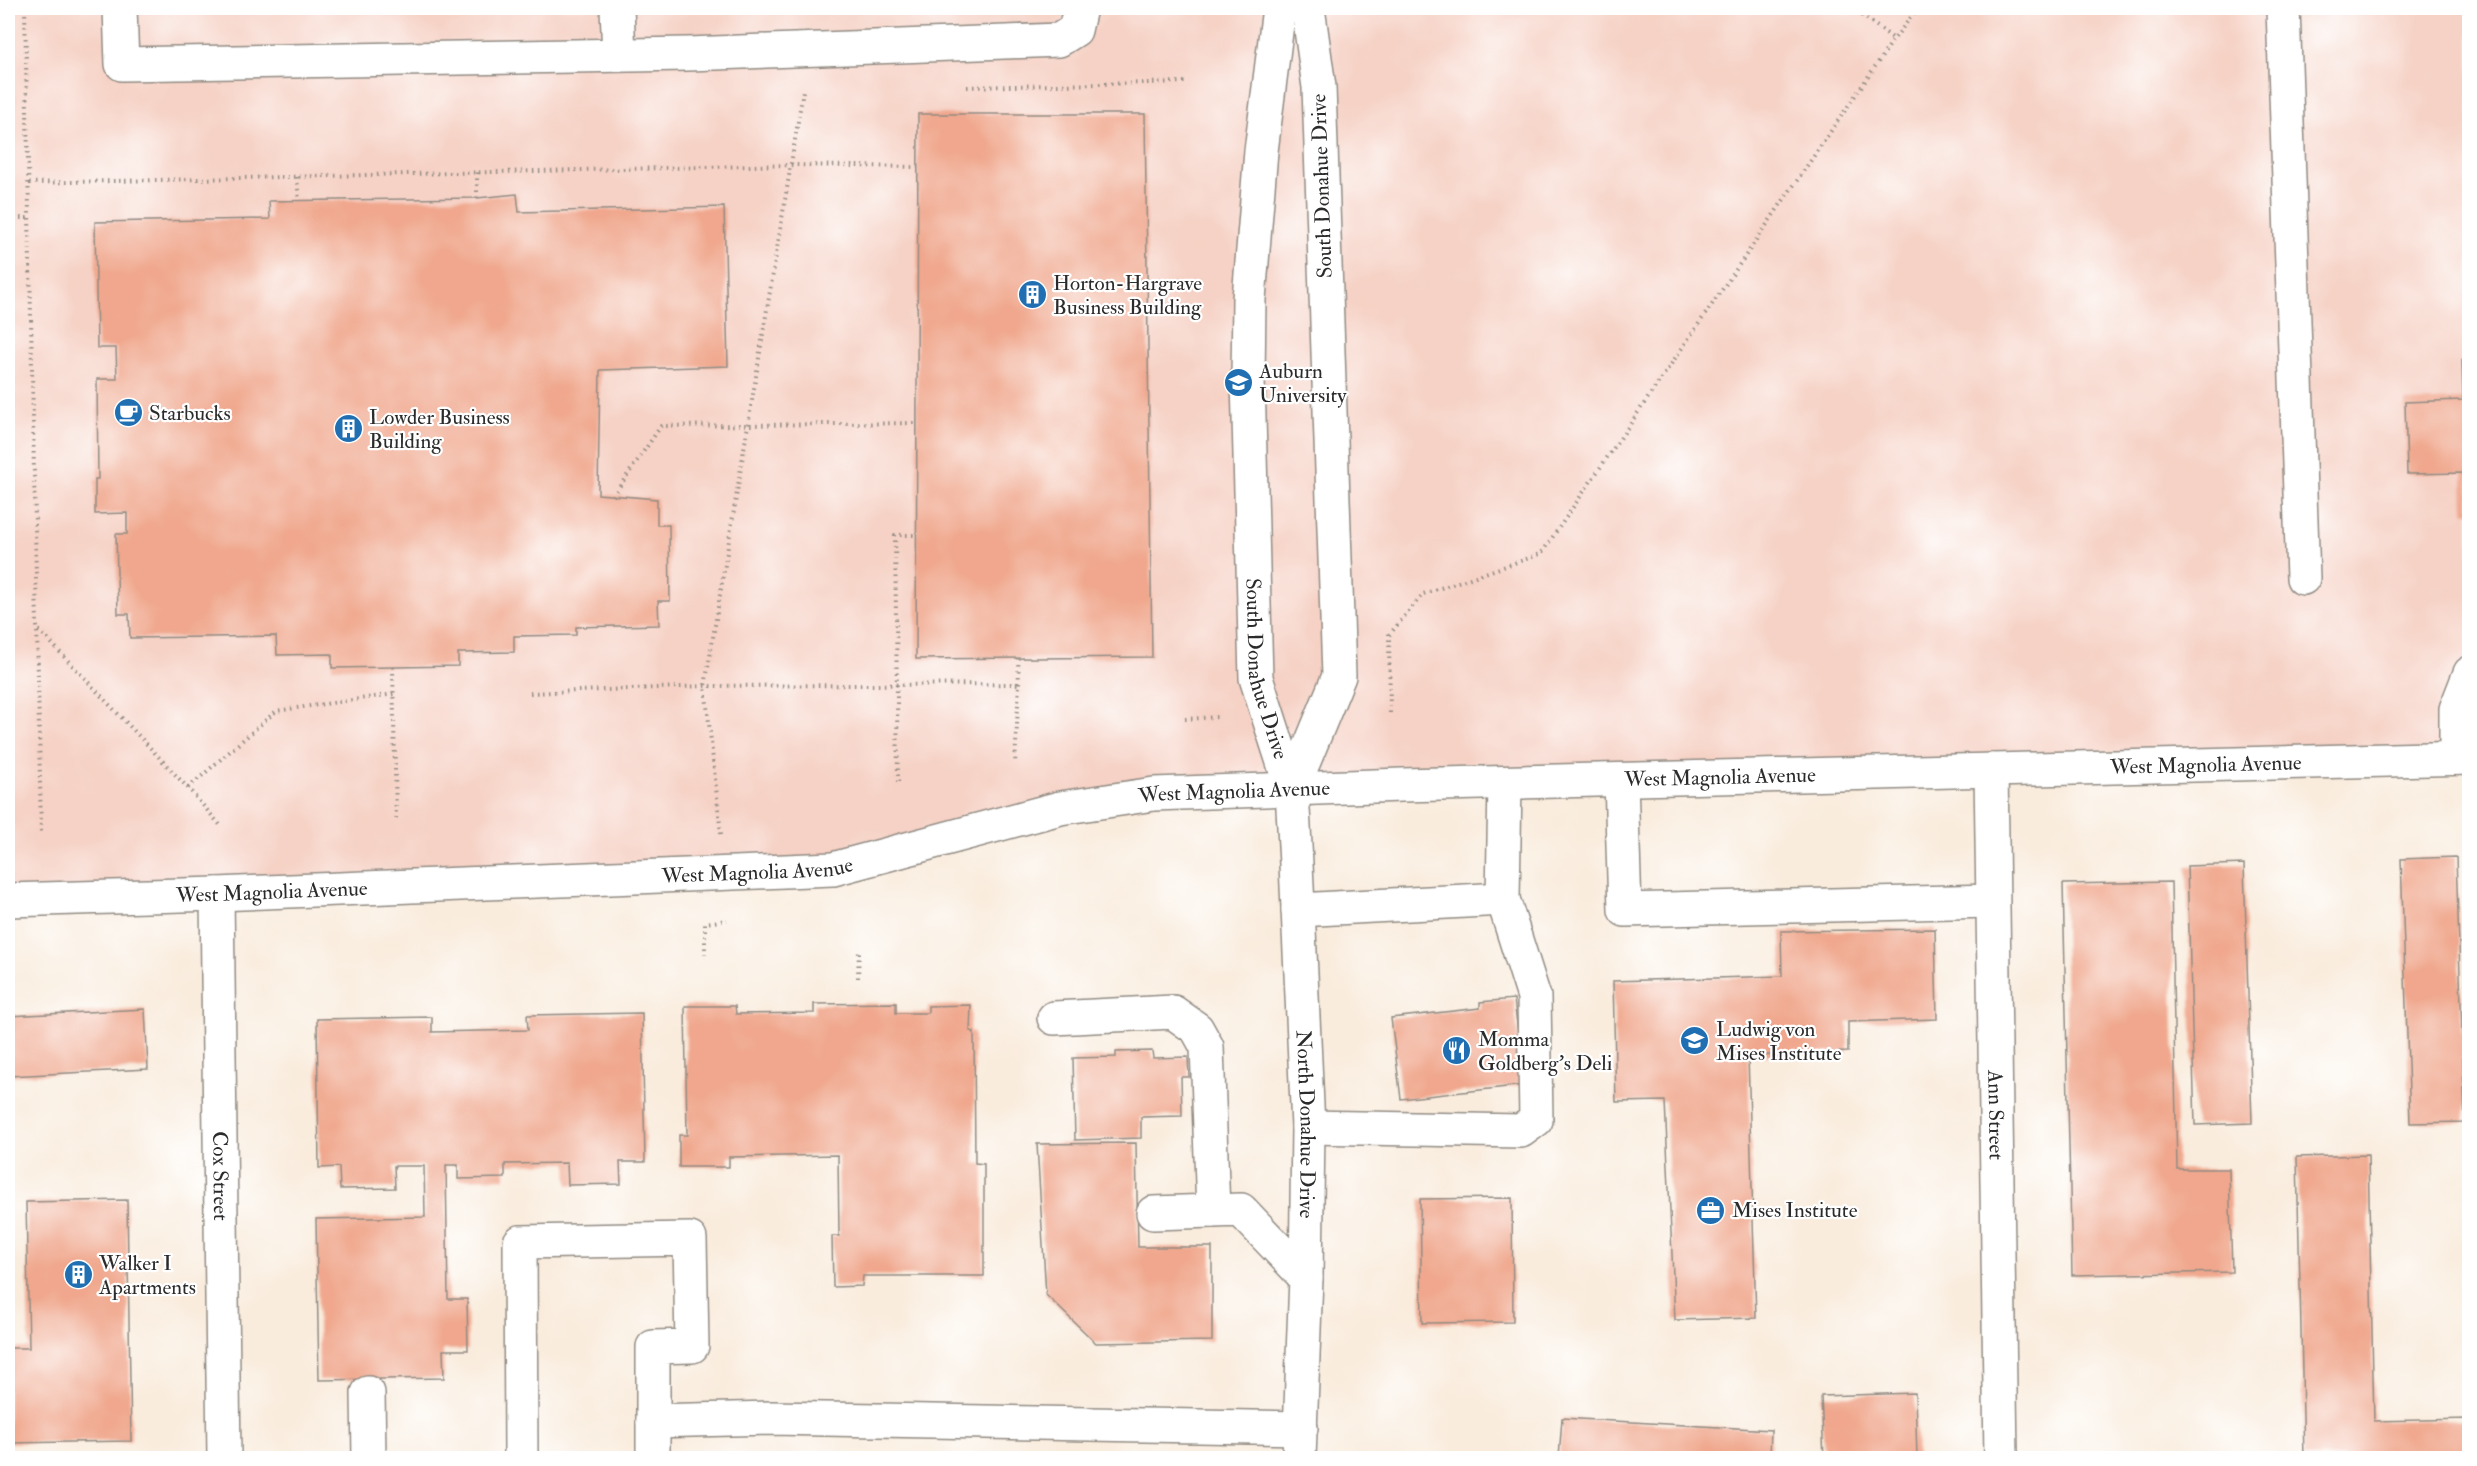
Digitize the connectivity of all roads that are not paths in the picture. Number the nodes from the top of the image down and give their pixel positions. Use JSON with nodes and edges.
{"nodes":[{"id":1,"x":120,"y":8,"type":"edge"},
{"id":2,"x":617,"y":8,"type":"edge"},
{"id":3,"x":1080,"y":8,"type":"edge"},
{"id":4,"x":1279,"y":8,"type":"edge"},
{"id":5,"x":1308,"y":8,"type":"edge"},
{"id":6,"x":2283,"y":8,"type":"edge"},
{"id":7,"x":619,"y":55,"type":"junction"},
{"id":8,"x":2303,"y":578,"type":"dead end"},
{"id":9,"x":2469,"y":673,"type":"edge"},
{"id":10,"x":2463,"y":758,"type":"edge"},
{"id":11,"x":1991,"y":770,"type":"junction"},
{"id":12,"x":1621,"y":780,"type":"junction"},
{"id":13,"x":1505,"y":783,"type":"junction"},
{"id":14,"x":1292,"y":790,"type":"junction"},
{"id":15,"x":217,"y":894,"type":"junction"},
{"id":16,"x":1503,"y":899,"type":"junction"},
{"id":17,"x":8,"y":900,"type":"edge"},
{"id":18,"x":1991,"y":901,"type":"junction"},
{"id":19,"x":1298,"y":910,"type":"junction"},
{"id":20,"x":1054,"y":1018,"type":"dead end"},
{"id":21,"x":1308,"y":1127,"type":"junction"},
{"id":22,"x":1213,"y":1211,"type":"junction"},
{"id":23,"x":1153,"y":1213,"type":"dead end"},
{"id":24,"x":1306,"y":1278,"type":"junction"},
{"id":25,"x":368,"y":1393,"type":"dead end"},
{"id":26,"x":653,"y":1421,"type":"junction"},
{"id":27,"x":1300,"y":1443,"type":"edge"},
{"id":28,"x":224,"y":1458,"type":"edge"},
{"id":29,"x":369,"y":1458,"type":"edge"},
{"id":30,"x":520,"y":1458,"type":"edge"},
{"id":31,"x":653,"y":1458,"type":"edge"},
{"id":32,"x":2001,"y":1458,"type":"edge"}],
"edges":[{"from":1,"to":7,"type":"street"},
{"from":2,"to":7,"type":"street"},
{"from":3,"to":7,"type":"street"},
{"from":4,"to":14,"type":"street","name":"South Donahue Drive"},
{"from":5,"to":14,"type":"street","name":"South Donahue Drive"},
{"from":6,"to":8,"type":"street"},
{"from":9,"to":10,"type":"street"},
{"from":10,"to":11,"type":"street","name":"West Magnolia Avenue"},
{"from":11,"to":12,"type":"street","name":"West Magnolia Avenue"},
{"from":11,"to":18,"type":"street","name":"Ann Street"},
{"from":12,"to":13,"type":"street","name":"West Magnolia Avenue"},
{"from":12,"to":18,"type":"street"},
{"from":13,"to":14,"type":"street","name":"West Magnolia Avenue"},
{"from":13,"to":16,"type":"street"},
{"from":14,"to":15,"type":"street","name":"West Magnolia Avenue"},
{"from":14,"to":19,"type":"street","name":"North Donahue Drive"},
{"from":15,"to":17,"type":"street","name":"West Magnolia Avenue"},
{"from":15,"to":28,"type":"street","name":"Cox Street"},
{"from":16,"to":19,"type":"street"},
{"from":16,"to":21,"type":"street"},
{"from":18,"to":32,"type":"street","name":"Ann Street"},
{"from":19,"to":21,"type":"street","name":"North Donahue Drive"},
{"from":20,"to":22,"type":"street"},
{"from":21,"to":24,"type":"street","name":"North Donahue Drive"},
{"from":22,"to":23,"type":"street"},
{"from":22,"to":24,"type":"street"},
{"from":24,"to":27,"type":"street","name":"North Donahue Drive"},
{"from":25,"to":29,"type":"street"},
{"from":26,"to":27,"type":"street"},
{"from":26,"to":30,"type":"street"},
{"from":26,"to":31,"type":"street"}]}
